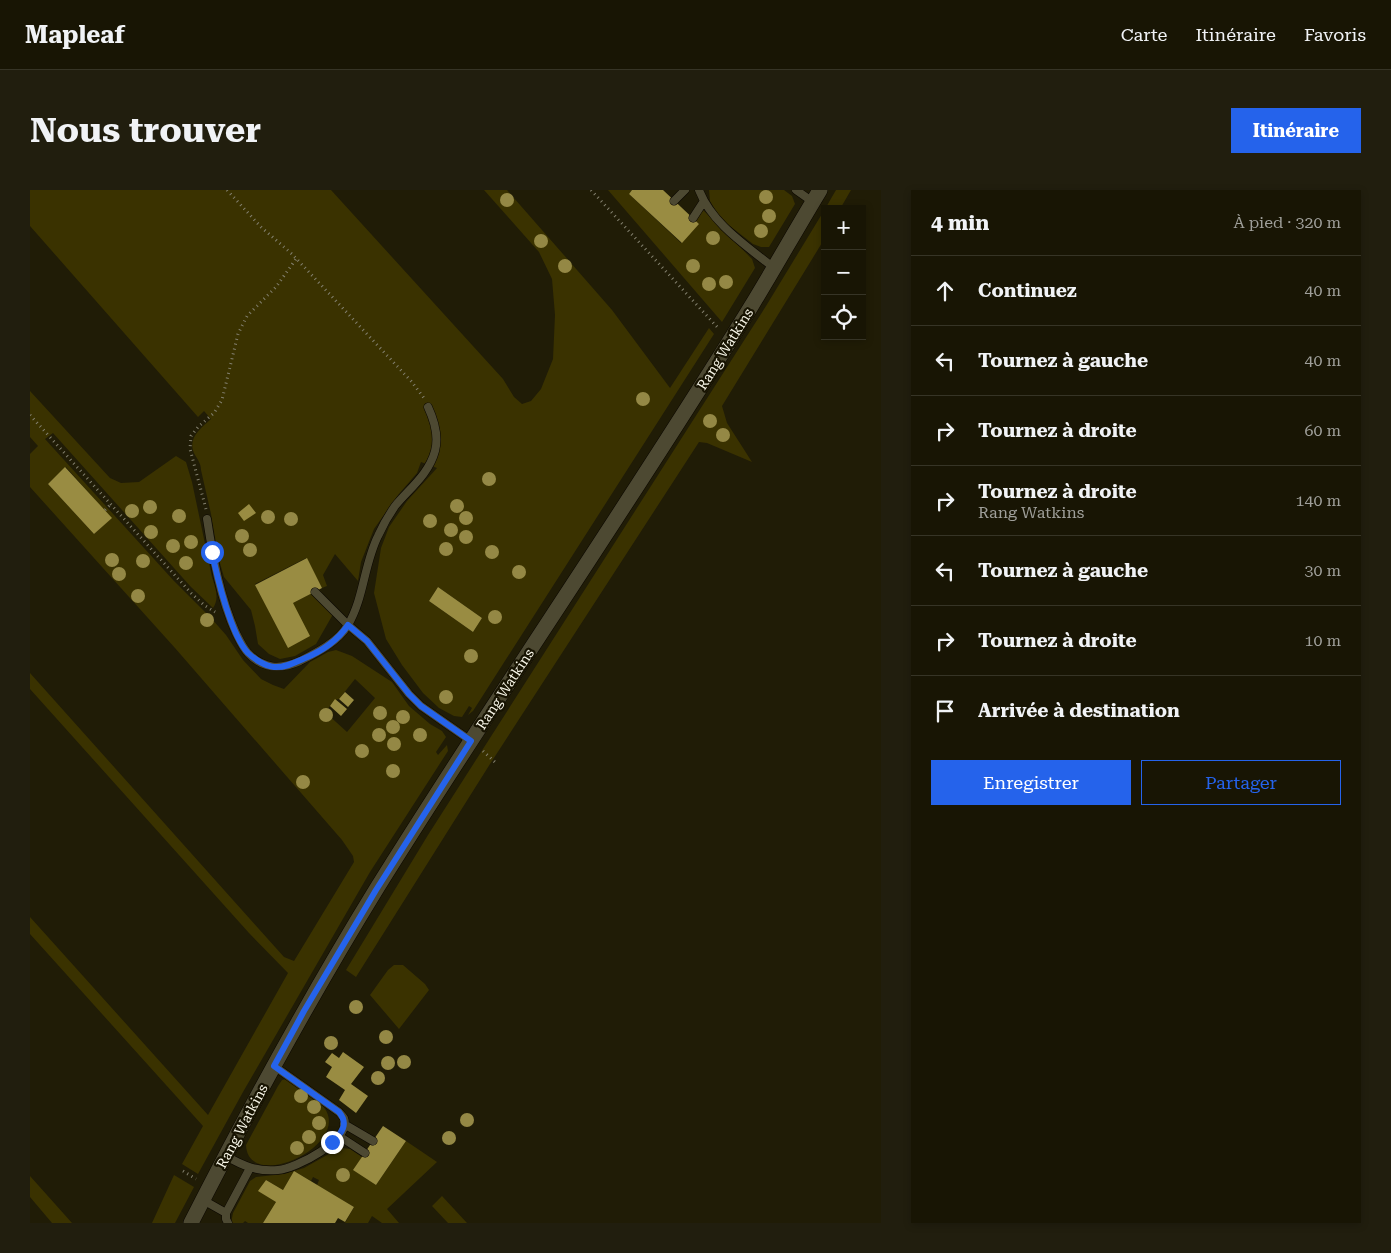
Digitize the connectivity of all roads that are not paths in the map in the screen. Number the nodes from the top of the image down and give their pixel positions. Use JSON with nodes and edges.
{"nodes":[{"id":1,"x":686,"y":190,"type":"edge"},
{"id":2,"x":699,"y":190,"type":"edge"},
{"id":3,"x":796,"y":190,"type":"edge"},
{"id":4,"x":816,"y":196,"type":"edge"},
{"id":5,"x":674,"y":200,"type":"dead end"},
{"id":6,"x":704,"y":201,"type":"junction"},
{"id":7,"x":693,"y":218,"type":"dead end"},
{"id":8,"x":774,"y":268,"type":"junction"},
{"id":9,"x":428,"y":408,"type":"road end"},
{"id":10,"x":207,"y":520,"type":"road end"},
{"id":11,"x":315,"y":592,"type":"dead end"},
{"id":12,"x":348,"y":625,"type":"junction"},
{"id":13,"x":471,"y":741,"type":"junction"},
{"id":14,"x":274,"y":1066,"type":"junction"},
{"id":15,"x":344,"y":1124,"type":"junction"},
{"id":16,"x":339,"y":1136,"type":"junction"},
{"id":17,"x":373,"y":1141,"type":"dead end"},
{"id":18,"x":365,"y":1153,"type":"dead end"},
{"id":19,"x":226,"y":1156,"type":"junction"},
{"id":20,"x":250,"y":1168,"type":"junction"},
{"id":21,"x":203,"y":1200,"type":"junction"},
{"id":22,"x":226,"y":1213,"type":"junction"},
{"id":23,"x":191,"y":1223,"type":"edge"},
{"id":24,"x":228,"y":1223,"type":"edge"}],
"edges":[{"from":1,"to":5,"type":"lane"},
{"from":2,"to":6,"type":"lane"},
{"from":3,"to":4,"type":"lane"},
{"from":4,"to":8,"type":"street","name":"Rang Watkins"},
{"from":6,"to":7,"type":"lane"},
{"from":6,"to":8,"type":"lane"},
{"from":8,"to":13,"type":"street","name":"Rang Watkins"},
{"from":9,"to":12,"type":"lane"},
{"from":10,"to":12,"type":"lane"},
{"from":11,"to":12,"type":"lane"},
{"from":12,"to":13,"type":"lane"},
{"from":13,"to":14,"type":"street","name":"Rang Watkins"},
{"from":14,"to":15,"type":"lane"},
{"from":14,"to":19,"type":"street","name":"Rang Watkins"},
{"from":15,"to":16,"type":"lane"},
{"from":15,"to":17,"type":"lane"},
{"from":16,"to":18,"type":"lane"},
{"from":16,"to":20,"type":"lane"},
{"from":19,"to":20,"type":"lane"},
{"from":19,"to":21,"type":"street","name":"Rang Watkins"},
{"from":20,"to":22,"type":"lane"},
{"from":21,"to":22,"type":"lane"},
{"from":21,"to":23,"type":"street","name":"Rang Watkins"},
{"from":22,"to":24,"type":"lane"}]}
